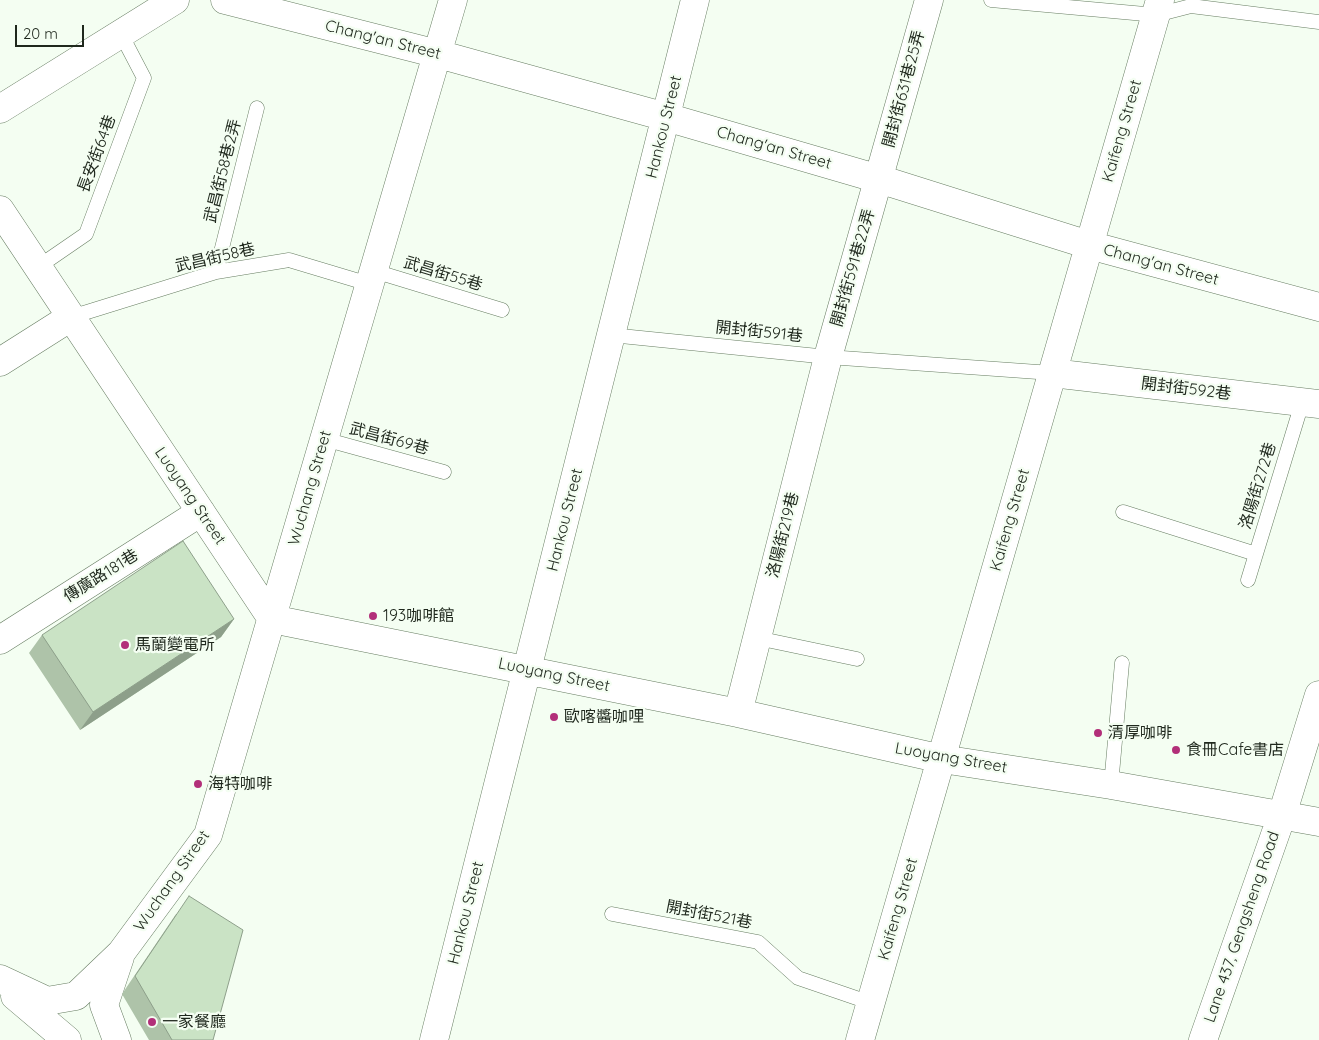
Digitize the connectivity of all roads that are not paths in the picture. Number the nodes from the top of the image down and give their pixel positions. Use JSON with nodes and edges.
{"nodes":[{"id":1,"x":175,"y":0,"type":"edge"},
{"id":2,"x":225,"y":0,"type":"edge"},
{"id":3,"x":453,"y":0,"type":"edge"},
{"id":4,"x":696,"y":0,"type":"edge"},
{"id":5,"x":929,"y":0,"type":"edge"},
{"id":6,"x":991,"y":0,"type":"edge"},
{"id":7,"x":1158,"y":8,"type":"edge"},
{"id":8,"x":1319,"y":22,"type":"edge"},
{"id":9,"x":121,"y":34,"type":"junction"},
{"id":10,"x":438,"y":54,"type":"junction"},
{"id":11,"x":257,"y":108,"type":"dead end"},
{"id":12,"x":0,"y":109,"type":"edge"},
{"id":13,"x":666,"y":117,"type":"junction"},
{"id":14,"x":879,"y":179,"type":"junction"},
{"id":15,"x":0,"y":210,"type":"edge"},
{"id":16,"x":1089,"y":246,"type":"junction"},
{"id":17,"x":38,"y":267,"type":"junction"},
{"id":18,"x":216,"y":272,"type":"junction"},
{"id":19,"x":371,"y":277,"type":"junction"},
{"id":20,"x":1319,"y":307,"type":"edge"},
{"id":21,"x":502,"y":310,"type":"dead end"},
{"id":22,"x":70,"y":317,"type":"junction"},
{"id":23,"x":611,"y":335,"type":"junction"},
{"id":24,"x":828,"y":357,"type":"junction"},
{"id":25,"x":0,"y":362,"type":"edge"},
{"id":26,"x":1052,"y":373,"type":"junction"},
{"id":27,"x":1310,"y":403,"type":"edge"},
{"id":28,"x":324,"y":439,"type":"junction"},
{"id":29,"x":444,"y":472,"type":"dead end"},
{"id":30,"x":201,"y":512,"type":"junction"},
{"id":31,"x":1123,"y":512,"type":"dead end"},
{"id":32,"x":1256,"y":554,"type":"junction"},
{"id":33,"x":1248,"y":580,"type":"dead end"},
{"id":34,"x":272,"y":619,"type":"junction"},
{"id":35,"x":757,"y":638,"type":"junction"},
{"id":36,"x":0,"y":640,"type":"edge"},
{"id":37,"x":856,"y":659,"type":"dead end"},
{"id":38,"x":1122,"y":663,"type":"dead end"},
{"id":39,"x":527,"y":669,"type":"junction"},
{"id":40,"x":1319,"y":695,"type":"edge"},
{"id":41,"x":738,"y":713,"type":"junction"},
{"id":42,"x":942,"y":759,"type":"junction"},
{"id":43,"x":1110,"y":785,"type":"junction"},
{"id":44,"x":1282,"y":815,"type":"junction"},
{"id":45,"x":1319,"y":822,"type":"edge"},
{"id":46,"x":612,"y":914,"type":"dead end"},
{"id":47,"x":121,"y":953,"type":"junction"},
{"id":48,"x":0,"y":979,"type":"edge"},
{"id":49,"x":0,"y":986,"type":"edge"},
{"id":50,"x":871,"y":1004,"type":"junction"},
{"id":51,"x":67,"y":1040,"type":"edge"},
{"id":52,"x":117,"y":1040,"type":"edge"},
{"id":53,"x":434,"y":1040,"type":"edge"},
{"id":54,"x":860,"y":1040,"type":"edge"},
{"id":55,"x":1203,"y":1040,"type":"edge"}],
"edges":[{"from":1,"to":9,"type":"street"},
{"from":2,"to":10,"type":"street","name":"Chang'an Street"},
{"from":3,"to":10,"type":"street","name":"Wuchang Street"},
{"from":4,"to":13,"type":"street","name":"Hankou Street"},
{"from":5,"to":14,"type":"street","name":"開封街631巷25弄"},
{"from":6,"to":7,"type":"lane"},
{"from":7,"to":8,"type":"lane"},
{"from":7,"to":16,"type":"street","name":"Kaifeng Street"},
{"from":9,"to":12,"type":"street"},
{"from":9,"to":17,"type":"lane","name":"長安街64巷"},
{"from":10,"to":13,"type":"street","name":"Chang'an Street"},
{"from":10,"to":19,"type":"street","name":"Wuchang Street"},
{"from":11,"to":18,"type":"lane","name":"武昌街58巷2弄"},
{"from":13,"to":14,"type":"street","name":"Chang'an Street"},
{"from":13,"to":23,"type":"street","name":"Hankou Street"},
{"from":14,"to":16,"type":"street","name":"Chang'an Street"},
{"from":14,"to":24,"type":"street","name":"開封街591巷22弄"},
{"from":15,"to":17,"type":"street","name":"Luoyang Street"},
{"from":16,"to":20,"type":"street","name":"Chang'an Street"},
{"from":16,"to":26,"type":"street","name":"Kaifeng Street"},
{"from":17,"to":22,"type":"street","name":"Luoyang Street"},
{"from":18,"to":19,"type":"lane","name":"武昌街58巷"},
{"from":18,"to":22,"type":"lane","name":"武昌街58巷"},
{"from":19,"to":21,"type":"lane","name":"武昌街55巷"},
{"from":19,"to":28,"type":"street","name":"Wuchang Street"},
{"from":22,"to":25,"type":"street"},
{"from":22,"to":30,"type":"street","name":"Luoyang Street"},
{"from":23,"to":24,"type":"lane","name":"開封街591巷"},
{"from":23,"to":39,"type":"street","name":"Hankou Street"},
{"from":24,"to":26,"type":"lane","name":"開封街591巷"},
{"from":24,"to":35,"type":"street","name":"洛陽街219巷"},
{"from":26,"to":27,"type":"street","name":"開封街592巷"},
{"from":26,"to":42,"type":"street","name":"Kaifeng Street"},
{"from":27,"to":32,"type":"lane","name":"洛陽街272巷"},
{"from":28,"to":29,"type":"lane","name":"武昌街69巷"},
{"from":28,"to":34,"type":"street","name":"Wuchang Street"},
{"from":30,"to":34,"type":"street","name":"Luoyang Street"},
{"from":30,"to":36,"type":"street","name":"傳廣路181巷"},
{"from":31,"to":32,"type":"lane"},
{"from":32,"to":33,"type":"lane","name":"洛陽街272巷"},
{"from":34,"to":39,"type":"street","name":"Luoyang Street"},
{"from":34,"to":47,"type":"street","name":"Wuchang Street"},
{"from":35,"to":37,"type":"lane"},
{"from":35,"to":41,"type":"street","name":"洛陽街219巷"},
{"from":38,"to":43,"type":"lane"},
{"from":39,"to":41,"type":"street","name":"Luoyang Street"},
{"from":39,"to":53,"type":"street","name":"Hankou Street"},
{"from":40,"to":44,"type":"street","name":"Lane 437, Gengsheng Road"},
{"from":41,"to":42,"type":"street","name":"Luoyang Street"},
{"from":42,"to":43,"type":"street","name":"Luoyang Street"},
{"from":42,"to":50,"type":"street","name":"Kaifeng Street"},
{"from":43,"to":44,"type":"street","name":"Luoyang Street"},
{"from":44,"to":45,"type":"street","name":"Luoyang Street"},
{"from":44,"to":55,"type":"street","name":"Lane 437, Gengsheng Road"},
{"from":46,"to":50,"type":"lane","name":"開封街521巷"},
{"from":47,"to":48,"type":"street"},
{"from":47,"to":52,"type":"street"},
{"from":49,"to":51,"type":"street"},
{"from":50,"to":54,"type":"street","name":"Kaifeng Street"}]}
